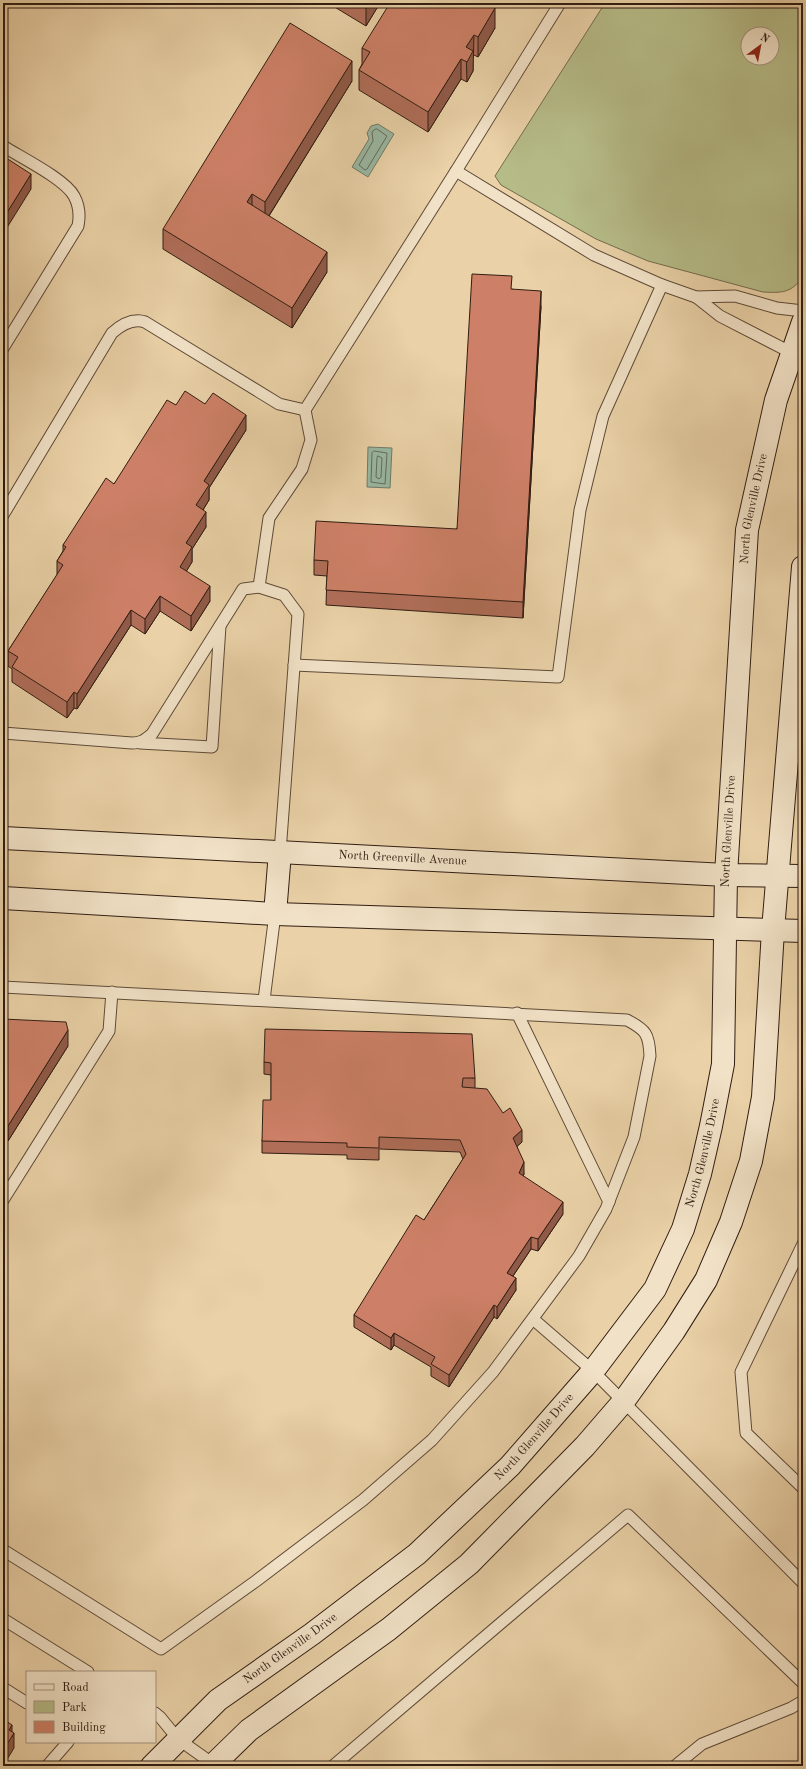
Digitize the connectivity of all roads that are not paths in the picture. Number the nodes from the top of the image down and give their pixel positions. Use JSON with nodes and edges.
{"nodes":[{"id":1,"x":560,"y":3,"type":"edge"},
{"id":2,"x":3,"y":146,"type":"edge"},
{"id":3,"x":456,"y":171,"type":"junction"},
{"id":4,"x":662,"y":285,"type":"junction"},
{"id":5,"x":696,"y":297,"type":"junction"},
{"id":6,"x":803,"y":311,"type":"edge"},
{"id":7,"x":803,"y":322,"type":"edge"},
{"id":8,"x":3,"y":348,"type":"edge"},
{"id":9,"x":798,"y":353,"type":"edge"},
{"id":10,"x":305,"y":410,"type":"junction"},
{"id":11,"x":3,"y":515,"type":"edge"},
{"id":12,"x":803,"y":567,"type":"edge"},
{"id":13,"x":259,"y":587,"type":"junction"},
{"id":14,"x":221,"y":624,"type":"junction"},
{"id":15,"x":294,"y":665,"type":"junction"},
{"id":16,"x":3,"y":733,"type":"edge"},
{"id":17,"x":140,"y":743,"type":"junction"},
{"id":18,"x":3,"y":838,"type":"edge"},
{"id":19,"x":280,"y":852,"type":"junction"},
{"id":20,"x":726,"y":875,"type":"junction"},
{"id":21,"x":779,"y":876,"type":"junction"},
{"id":22,"x":803,"y":876,"type":"edge"},
{"id":23,"x":3,"y":898,"type":"edge"},
{"id":24,"x":275,"y":914,"type":"junction"},
{"id":25,"x":725,"y":927,"type":"junction"},
{"id":26,"x":773,"y":930,"type":"junction"},
{"id":27,"x":803,"y":931,"type":"edge"},
{"id":28,"x":3,"y":987,"type":"edge"},
{"id":29,"x":112,"y":992,"type":"junction"},
{"id":30,"x":264,"y":1000,"type":"junction"},
{"id":31,"x":517,"y":1013,"type":"junction"},
{"id":32,"x":3,"y":1200,"type":"edge"},
{"id":33,"x":609,"y":1202,"type":"junction"},
{"id":34,"x":803,"y":1244,"type":"edge"},
{"id":35,"x":533,"y":1319,"type":"junction"},
{"id":36,"x":593,"y":1371,"type":"junction"},
{"id":37,"x":623,"y":1402,"type":"junction"},
{"id":38,"x":803,"y":1488,"type":"edge"},
{"id":39,"x":3,"y":1550,"type":"edge"},
{"id":40,"x":803,"y":1583,"type":"edge"},
{"id":41,"x":3,"y":1619,"type":"edge"},
{"id":42,"x":86,"y":1671,"type":"edge"},
{"id":43,"x":803,"y":1683,"type":"edge"},
{"id":44,"x":3,"y":1688,"type":"edge"},
{"id":45,"x":803,"y":1701,"type":"edge"},
{"id":46,"x":26,"y":1702,"type":"edge"},
{"id":47,"x":156,"y":1714,"type":"edge"},
{"id":48,"x":178,"y":1739,"type":"junction"},
{"id":49,"x":67,"y":1743,"type":"edge"},
{"id":50,"x":214,"y":1765,"type":"edge"},
{"id":51,"x":47,"y":1766,"type":"edge"},
{"id":52,"x":152,"y":1766,"type":"edge"},
{"id":53,"x":333,"y":1766,"type":"edge"},
{"id":54,"x":674,"y":1766,"type":"edge"}],
"edges":[{"from":1,"to":3,"type":"lane"},
{"from":2,"to":8,"type":"lane"},
{"from":3,"to":4,"type":"lane"},
{"from":3,"to":10,"type":"lane"},
{"from":4,"to":5,"type":"lane"},
{"from":4,"to":15,"type":"lane"},
{"from":5,"to":6,"type":"lane"},
{"from":5,"to":9,"type":"lane"},
{"from":7,"to":9,"type":"street","name":"North Glenville Drive"},
{"from":9,"to":20,"type":"street","name":"North Glenville Drive"},
{"from":10,"to":11,"type":"lane"},
{"from":10,"to":13,"type":"lane"},
{"from":12,"to":21,"type":"street"},
{"from":13,"to":14,"type":"lane"},
{"from":13,"to":15,"type":"lane"},
{"from":14,"to":17,"type":"lane"},
{"from":14,"to":17,"type":"lane"},
{"from":15,"to":19,"type":"lane"},
{"from":16,"to":17,"type":"lane"},
{"from":18,"to":19,"type":"street","name":"North Greenville Avenue"},
{"from":19,"to":20,"type":"street","name":"North Greenville Avenue"},
{"from":19,"to":24,"type":"street"},
{"from":20,"to":21,"type":"street","name":"North Greenville Avenue"},
{"from":20,"to":25,"type":"street","name":"North Glenville Drive"},
{"from":21,"to":22,"type":"street","name":"North Greenville Avenue"},
{"from":21,"to":26,"type":"street"},
{"from":23,"to":24,"type":"street"},
{"from":24,"to":25,"type":"street"},
{"from":24,"to":30,"type":"lane"},
{"from":25,"to":26,"type":"street"},
{"from":25,"to":36,"type":"street","name":"North Glenville Drive"},
{"from":26,"to":27,"type":"street"},
{"from":26,"to":37,"type":"street"},
{"from":28,"to":29,"type":"lane"},
{"from":29,"to":30,"type":"lane"},
{"from":29,"to":32,"type":"lane"},
{"from":30,"to":31,"type":"lane"},
{"from":31,"to":33,"type":"lane"},
{"from":31,"to":33,"type":"lane"},
{"from":33,"to":35,"type":"lane"},
{"from":34,"to":38,"type":"lane"},
{"from":35,"to":36,"type":"lane"},
{"from":35,"to":39,"type":"lane"},
{"from":36,"to":37,"type":"lane"},
{"from":36,"to":48,"type":"street","name":"North Glenville Drive"},
{"from":37,"to":40,"type":"lane"},
{"from":37,"to":50,"type":"street"},
{"from":41,"to":42,"type":"lane"},
{"from":43,"to":53,"type":"lane"},
{"from":44,"to":46,"type":"lane"},
{"from":45,"to":54,"type":"lane"},
{"from":47,"to":48,"type":"lane"},
{"from":48,"to":50,"type":"lane"},
{"from":48,"to":52,"type":"street","name":"North Glenville Drive"},
{"from":49,"to":51,"type":"lane"}]}
